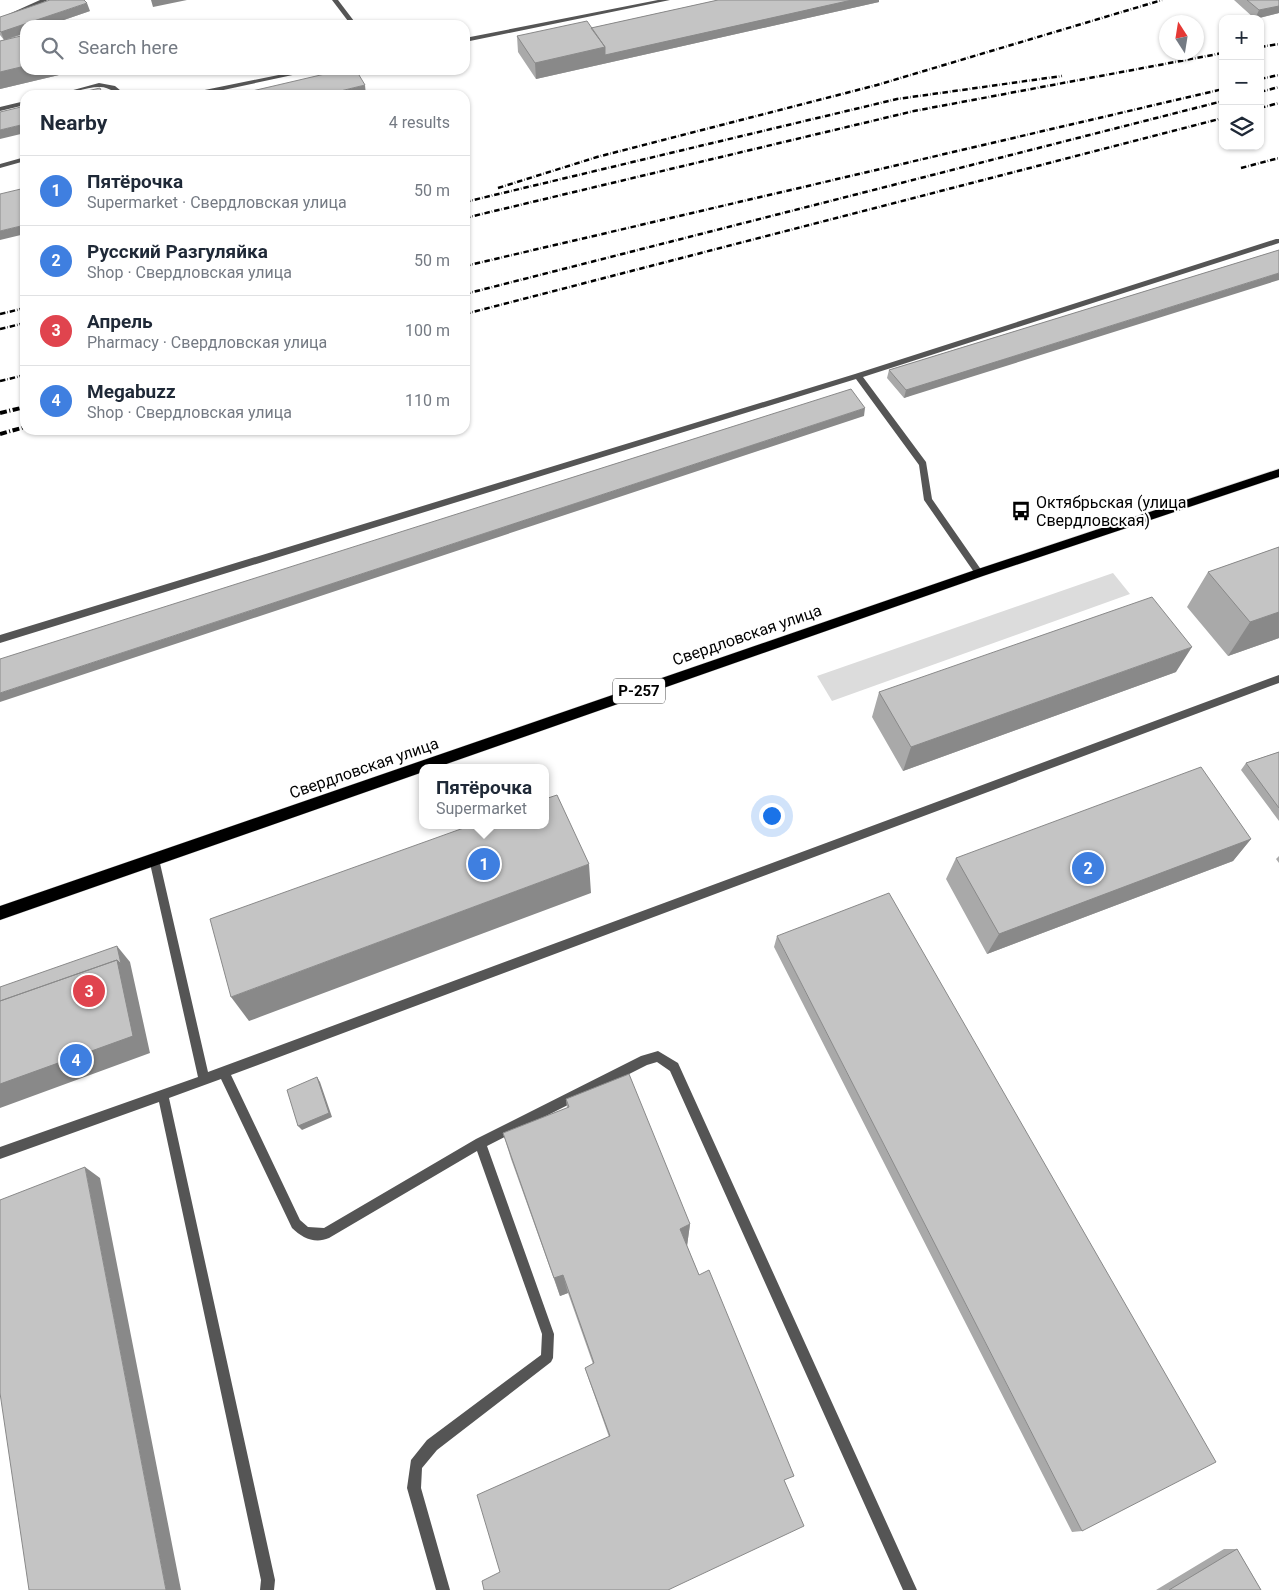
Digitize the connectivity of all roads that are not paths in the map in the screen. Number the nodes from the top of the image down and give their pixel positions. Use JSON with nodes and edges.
{"nodes":[{"id":1,"x":45,"y":0,"type":"edge"},
{"id":2,"x":335,"y":0,"type":"edge"},
{"id":3,"x":667,"y":0,"type":"edge"},
{"id":4,"x":0,"y":20,"type":"edge"},
{"id":5,"x":350,"y":20,"type":"edge"},
{"id":6,"x":470,"y":39,"type":"edge"},
{"id":7,"x":288,"y":75,"type":"edge"},
{"id":8,"x":78,"y":90,"type":"edge"},
{"id":9,"x":117,"y":90,"type":"edge"},
{"id":10,"x":215,"y":90,"type":"edge"},
{"id":11,"x":20,"y":104,"type":"edge"},
{"id":12,"x":0,"y":109,"type":"edge"},
{"id":13,"x":20,"y":160,"type":"edge"},
{"id":14,"x":0,"y":166,"type":"edge"},
{"id":15,"x":1279,"y":241,"type":"edge"},
{"id":16,"x":858,"y":376,"type":"junction"},
{"id":17,"x":1279,"y":473,"type":"edge"},
{"id":18,"x":979,"y":573,"type":"junction"},
{"id":19,"x":0,"y":639,"type":"edge"},
{"id":20,"x":1279,"y":679,"type":"edge"},
{"id":21,"x":428,"y":764,"type":"edge"},
{"id":22,"x":419,"y":767,"type":"edge"},
{"id":23,"x":154,"y":859,"type":"junction"},
{"id":24,"x":0,"y":913,"type":"edge"},
{"id":25,"x":223,"y":1071,"type":"junction"},
{"id":26,"x":204,"y":1079,"type":"junction"},
{"id":27,"x":162,"y":1095,"type":"junction"},
{"id":28,"x":480,"y":1143,"type":"junction"},
{"id":29,"x":0,"y":1153,"type":"edge"},
{"id":30,"x":267,"y":1590,"type":"edge"},
{"id":31,"x":443,"y":1590,"type":"edge"},
{"id":32,"x":910,"y":1590,"type":"edge"}],
"edges":[{"from":1,"to":4,"type":"street"},
{"from":2,"to":5,"type":"street"},
{"from":3,"to":6,"type":"street"},
{"from":7,"to":10,"type":"street"},
{"from":8,"to":9,"type":"street"},
{"from":11,"to":12,"type":"street"},
{"from":13,"to":14,"type":"street"},
{"from":15,"to":16,"type":"street"},
{"from":16,"to":18,"type":"street"},
{"from":16,"to":19,"type":"street"},
{"from":17,"to":18,"type":"highway","name":"Свердловская улица","number":"Р-257"},
{"from":18,"to":21,"type":"highway","name":"Свердловская улица","number":"Р-257"},
{"from":20,"to":25,"type":"street"},
{"from":22,"to":23,"type":"highway","name":"Свердловская улица","number":"Р-257"},
{"from":23,"to":24,"type":"highway","name":"Свердловская улица","number":"Р-257"},
{"from":23,"to":26,"type":"street"},
{"from":25,"to":26,"type":"street"},
{"from":25,"to":28,"type":"street"},
{"from":26,"to":27,"type":"street"},
{"from":27,"to":29,"type":"street"},
{"from":27,"to":30,"type":"street"},
{"from":28,"to":31,"type":"street"},
{"from":28,"to":32,"type":"street"}]}
